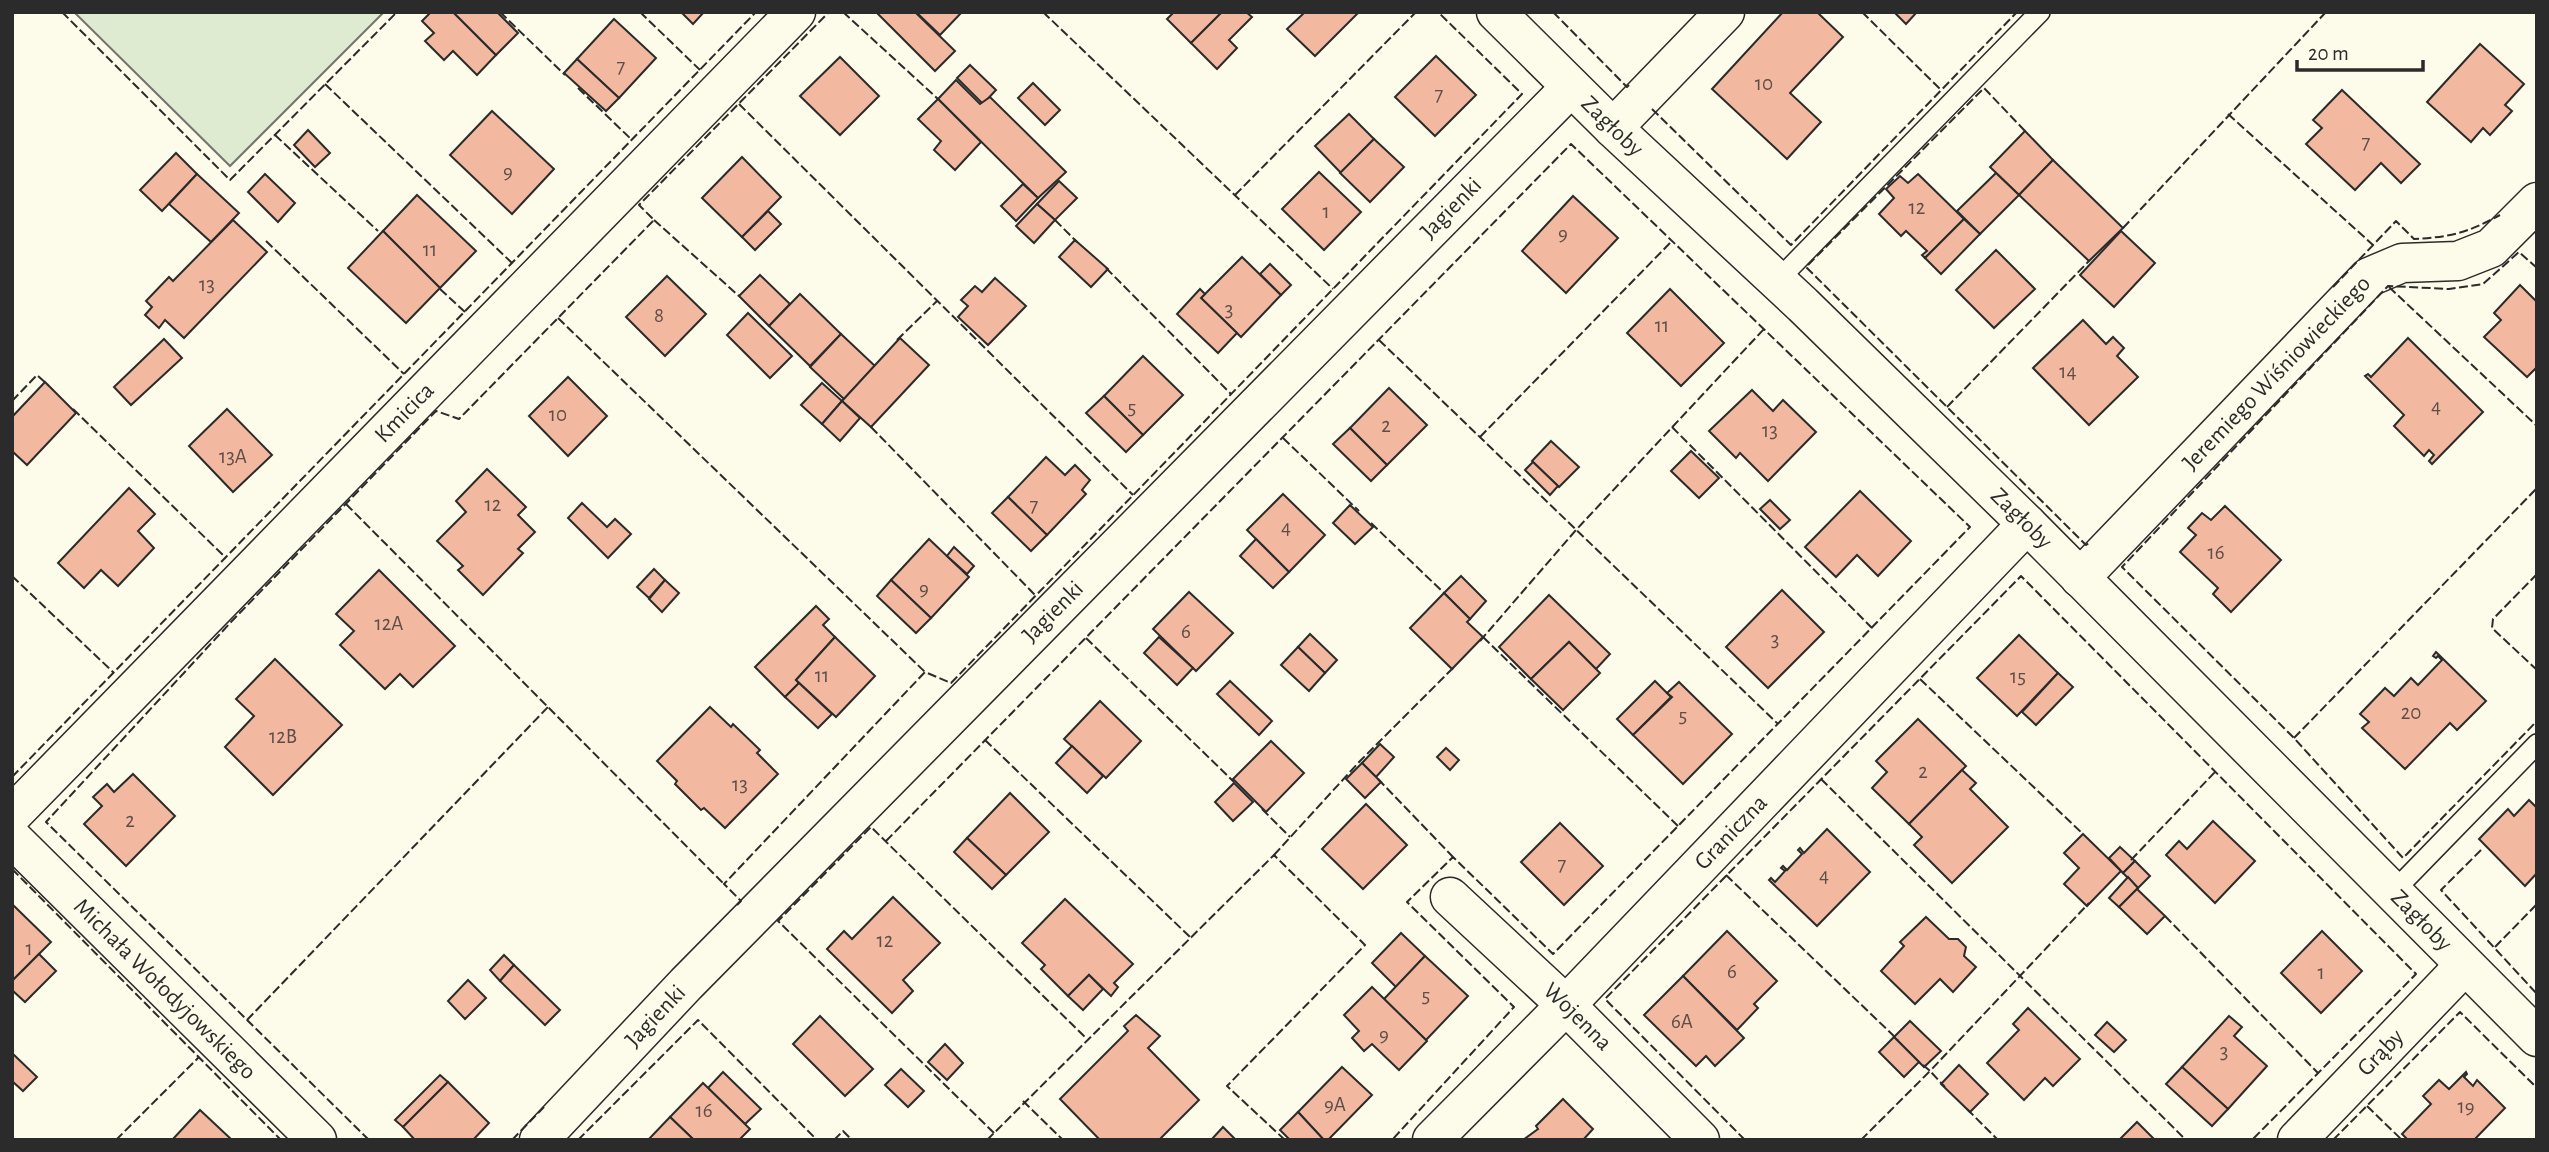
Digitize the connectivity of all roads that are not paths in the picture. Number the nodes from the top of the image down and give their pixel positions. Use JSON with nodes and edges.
{"nodes":[{"id":1,"x":796,"y":12,"type":"edge"},
{"id":2,"x":1496,"y":12,"type":"edge"},
{"id":3,"x":1725,"y":12,"type":"edge"},
{"id":4,"x":2040,"y":12,"type":"edge"},
{"id":5,"x":1571,"y":86,"type":"junction"},
{"id":6,"x":1613,"y":128,"type":"junction"},
{"id":7,"x":2537,"y":202,"type":"edge"},
{"id":8,"x":1777,"y":281,"type":"junction"},
{"id":9,"x":2027,"y":524,"type":"junction"},
{"id":10,"x":2080,"y":578,"type":"junction"},
{"id":11,"x":2537,"y":744,"type":"edge"},
{"id":12,"x":12,"y":814,"type":"edge"},
{"id":13,"x":12,"y":838,"type":"edge"},
{"id":14,"x":2393,"y":892,"type":"junction"},
{"id":15,"x":1450,"y":897,"type":"dead end"},
{"id":16,"x":2464,"y":966,"type":"junction"},
{"id":17,"x":1566,"y":1005,"type":"junction"},
{"id":18,"x":2537,"y":1037,"type":"edge"},
{"id":19,"x":317,"y":1140,"type":"edge"},
{"id":20,"x":539,"y":1140,"type":"edge"},
{"id":21,"x":1432,"y":1140,"type":"edge"},
{"id":22,"x":1700,"y":1140,"type":"edge"},
{"id":23,"x":2297,"y":1140,"type":"edge"}],
"edges":[{"from":1,"to":12,"type":"street","name":"Kmicica"},
{"from":2,"to":5,"type":"street","name":"Zagłoby"},
{"from":3,"to":6,"type":"street"},
{"from":4,"to":8,"type":"lane"},
{"from":5,"to":6,"type":"street","name":"Zagłoby"},
{"from":5,"to":20,"type":"street","name":"Jagienki"},
{"from":6,"to":8,"type":"street","name":"Zagłoby"},
{"from":7,"to":10,"type":"street","name":"Jeremiego Wiśniowieckiego"},
{"from":8,"to":9,"type":"street","name":"Zagłoby"},
{"from":9,"to":10,"type":"street","name":"Zagłoby"},
{"from":9,"to":17,"type":"street","name":"Graniczna"},
{"from":10,"to":14,"type":"street","name":"Zagłoby"},
{"from":11,"to":14,"type":"lane"},
{"from":13,"to":19,"type":"street","name":"Michała Wołodyjowskiego"},
{"from":14,"to":16,"type":"street","name":"Zagłoby"},
{"from":15,"to":17,"type":"street","name":"Wojenna"},
{"from":16,"to":18,"type":"street","name":"Zagłoby"},
{"from":16,"to":23,"type":"street","name":"Grąby"},
{"from":17,"to":21,"type":"street","name":"Graniczna"},
{"from":17,"to":22,"type":"street","name":"Wojenna"}]}
